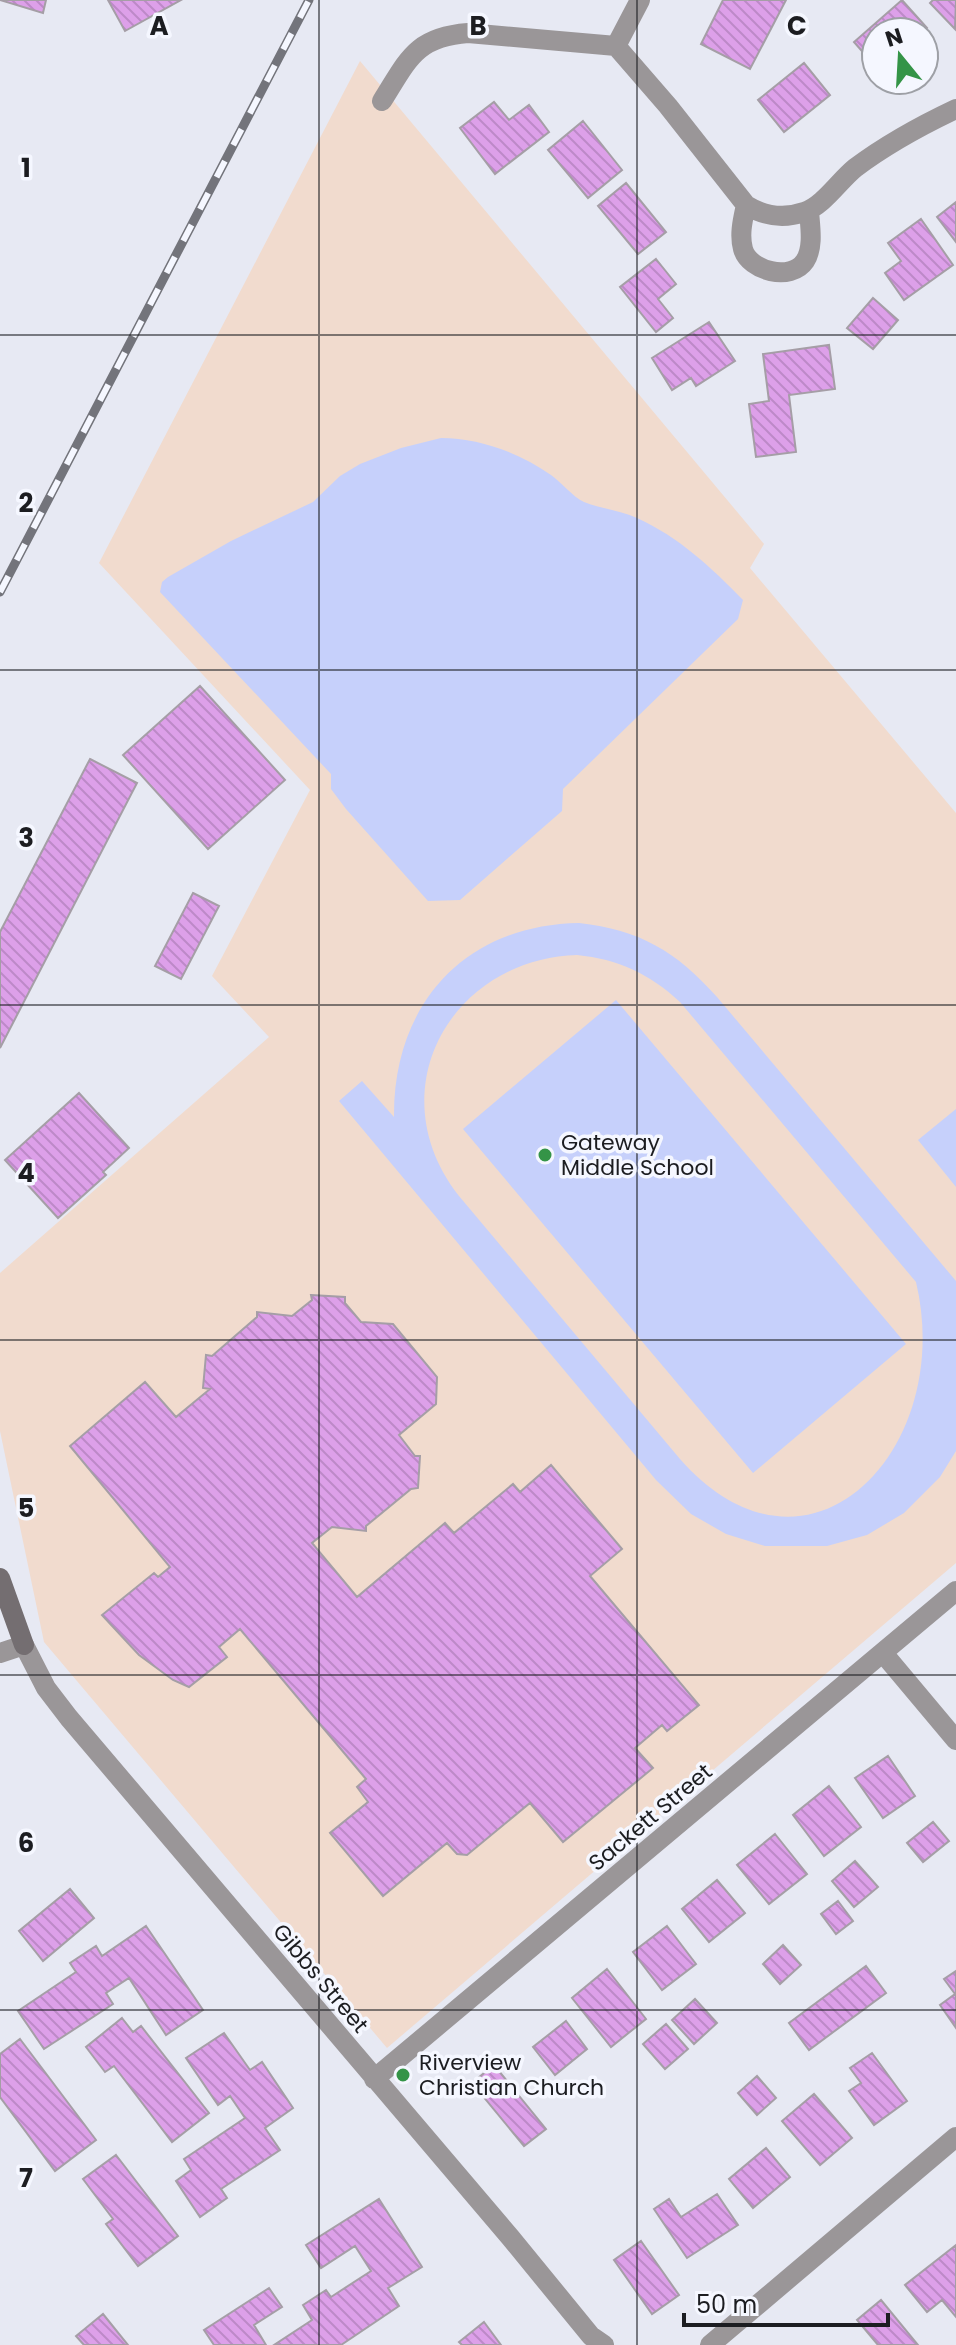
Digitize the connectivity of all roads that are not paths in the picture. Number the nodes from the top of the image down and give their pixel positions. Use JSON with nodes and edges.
{"nodes":[{"id":1,"x":640,"y":0,"type":"edge"},
{"id":2,"x":616,"y":46,"type":"junction"},
{"id":3,"x":382,"y":101,"type":"dead end"},
{"id":4,"x":956,"y":109,"type":"edge"},
{"id":5,"x":746,"y":205,"type":"junction"},
{"id":6,"x":809,"y":211,"type":"junction"},
{"id":7,"x":0,"y":1578,"type":"edge"},
{"id":8,"x":956,"y":1591,"type":"edge"},
{"id":9,"x":24,"y":1645,"type":"junction"},
{"id":10,"x":0,"y":1653,"type":"edge"},
{"id":11,"x":883,"y":1653,"type":"junction"},
{"id":12,"x":956,"y":1740,"type":"edge"},
{"id":13,"x":374,"y":2079,"type":"junction"},
{"id":14,"x":956,"y":2137,"type":"edge"},
{"id":15,"x":596,"y":2342,"type":"edge"},
{"id":16,"x":710,"y":2345,"type":"edge"}],
"edges":[{"from":1,"to":2,"type":"street"},
{"from":2,"to":3,"type":"street"},
{"from":2,"to":5,"type":"street"},
{"from":4,"to":6,"type":"street"},
{"from":5,"to":6,"type":"street"},
{"from":5,"to":6,"type":"street"},
{"from":7,"to":9,"type":"street"},
{"from":8,"to":11,"type":"street","name":"Sackett Street"},
{"from":9,"to":10,"type":"street"},
{"from":9,"to":13,"type":"street","name":"Gibbs Street"},
{"from":11,"to":12,"type":"street"},
{"from":11,"to":13,"type":"street","name":"Sackett Street"},
{"from":13,"to":15,"type":"street","name":"Gibbs Street"},
{"from":14,"to":16,"type":"street"}]}
